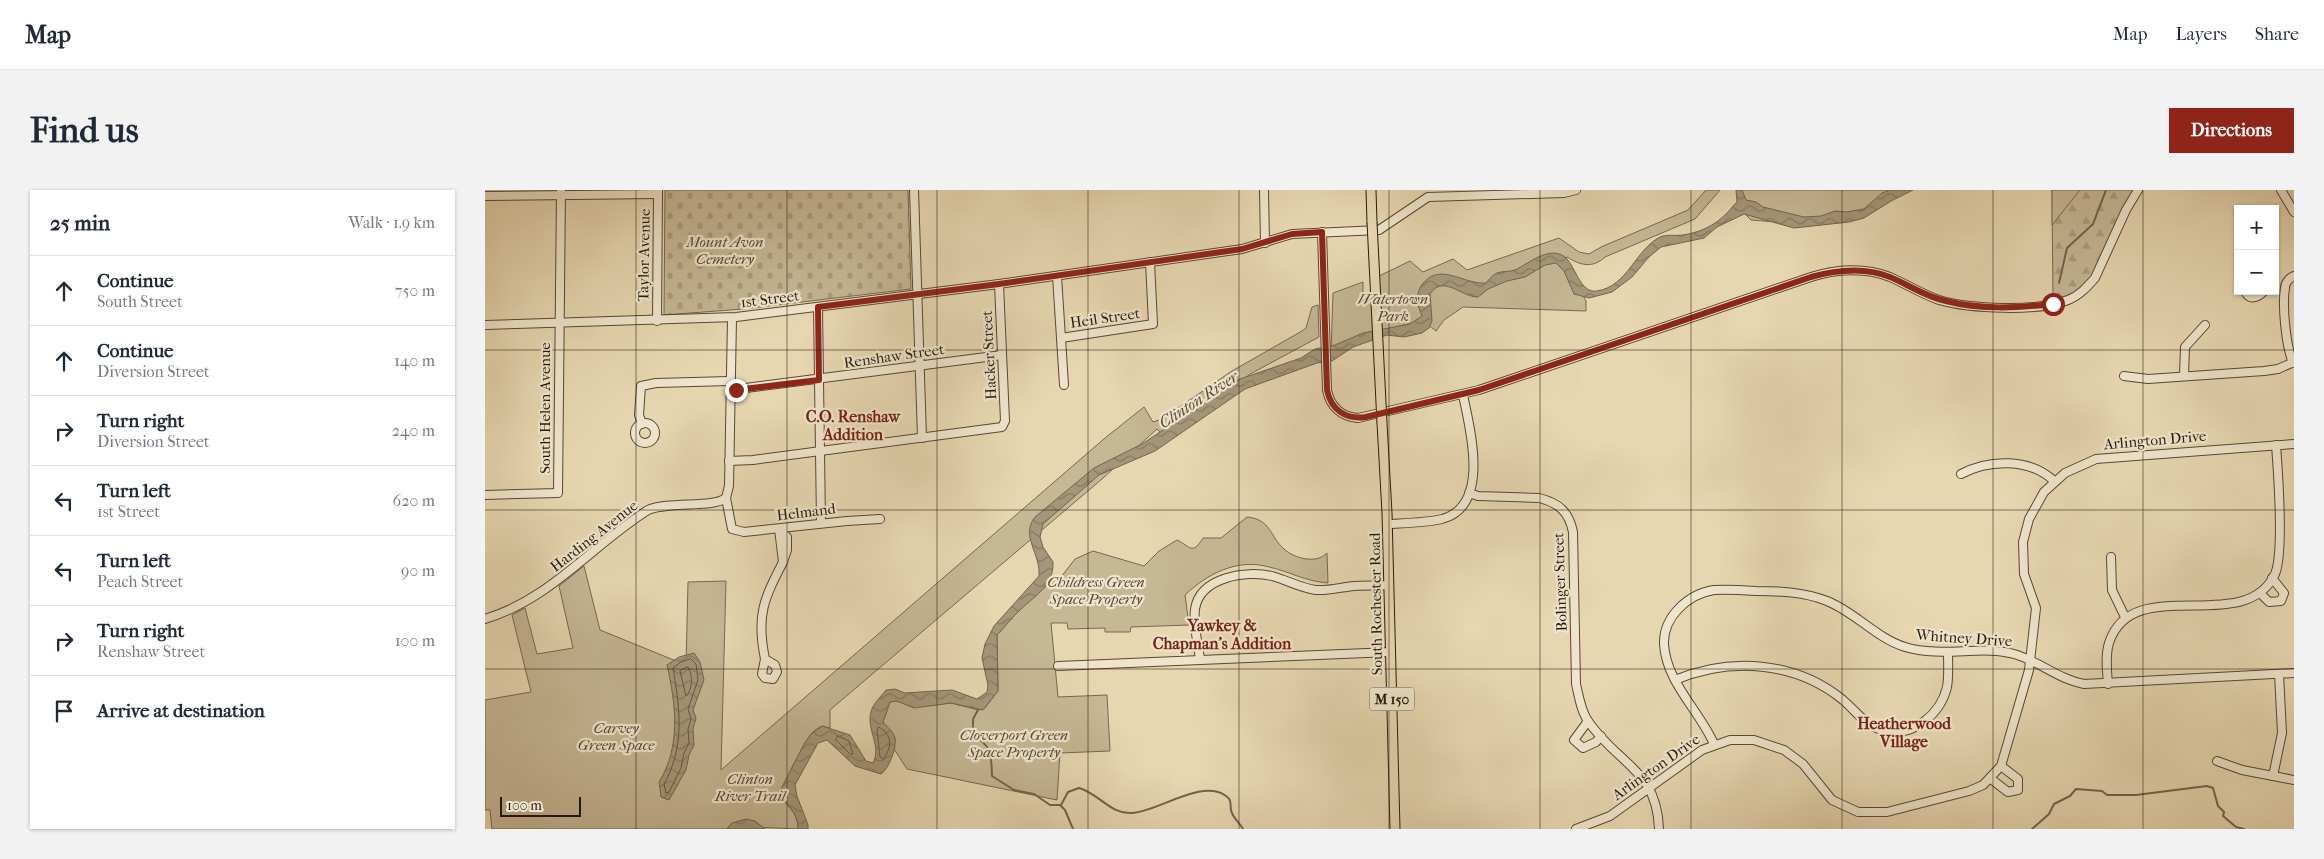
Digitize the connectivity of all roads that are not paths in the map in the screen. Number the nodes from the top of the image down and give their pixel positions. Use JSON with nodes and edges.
{"nodes":[{"id":1,"x":915,"y":190,"type":"edge"},
{"id":2,"x":1264,"y":190,"type":"edge"},
{"id":3,"x":1371,"y":190,"type":"edge"},
{"id":4,"x":1576,"y":190,"type":"edge"},
{"id":5,"x":2138,"y":190,"type":"edge"},
{"id":6,"x":2281,"y":190,"type":"edge"},
{"id":7,"x":658,"y":192,"type":"edge"},
{"id":8,"x":560,"y":193,"type":"edge"},
{"id":9,"x":485,"y":196,"type":"edge"},
{"id":10,"x":2294,"y":212,"type":"edge"},
{"id":11,"x":1322,"y":232,"type":"junction"},
{"id":12,"x":1265,"y":243,"type":"junction"},
{"id":13,"x":1150,"y":262,"type":"junction"},
{"id":14,"x":1057,"y":276,"type":"junction"},
{"id":15,"x":2294,"y":276,"type":"edge"},
{"id":16,"x":999,"y":284,"type":"junction"},
{"id":17,"x":2279,"y":289,"type":"edge"},
{"id":18,"x":2285,"y":291,"type":"junction"},
{"id":19,"x":917,"y":295,"type":"junction"},
{"id":20,"x":2247,"y":295,"type":"edge"},
{"id":21,"x":2261,"y":295,"type":"edge"},
{"id":22,"x":2294,"y":295,"type":"edge"},
{"id":23,"x":818,"y":307,"type":"junction"},
{"id":24,"x":732,"y":318,"type":"junction"},
{"id":25,"x":657,"y":321,"type":"junction"},
{"id":26,"x":559,"y":324,"type":"junction"},
{"id":27,"x":485,"y":325,"type":"edge"},
{"id":28,"x":2205,"y":325,"type":"dead end"},
{"id":29,"x":1061,"y":338,"type":"junction"},
{"id":30,"x":1002,"y":356,"type":"junction"},
{"id":31,"x":2293,"y":363,"type":"edge"},
{"id":32,"x":920,"y":366,"type":"junction"},
{"id":33,"x":2124,"y":376,"type":"dead end"},
{"id":34,"x":2184,"y":376,"type":"junction"},
{"id":35,"x":819,"y":380,"type":"junction"},
{"id":36,"x":730,"y":381,"type":"junction"},
{"id":37,"x":1064,"y":386,"type":"dead end"},
{"id":38,"x":730,"y":390,"type":"junction"},
{"id":39,"x":1463,"y":394,"type":"junction"},
{"id":40,"x":642,"y":424,"type":"dead end"},
{"id":41,"x":922,"y":438,"type":"junction"},
{"id":42,"x":2294,"y":444,"type":"edge"},
{"id":43,"x":2277,"y":445,"type":"junction"},
{"id":44,"x":819,"y":451,"type":"junction"},
{"id":45,"x":729,"y":461,"type":"junction"},
{"id":46,"x":1961,"y":474,"type":"dead end"},
{"id":47,"x":2054,"y":481,"type":"junction"},
{"id":48,"x":1469,"y":493,"type":"junction"},
{"id":49,"x":485,"y":495,"type":"edge"},
{"id":50,"x":726,"y":498,"type":"junction"},
{"id":51,"x":880,"y":519,"type":"dead end"},
{"id":52,"x":821,"y":523,"type":"junction"},
{"id":53,"x":1388,"y":524,"type":"junction"},
{"id":54,"x":779,"y":529,"type":"junction"},
{"id":55,"x":2111,"y":557,"type":"dead end"},
{"id":56,"x":2273,"y":578,"type":"junction"},
{"id":57,"x":1389,"y":585,"type":"junction"},
{"id":58,"x":2260,"y":593,"type":"junction"},
{"id":59,"x":2125,"y":617,"type":"junction"},
{"id":60,"x":485,"y":619,"type":"edge"},
{"id":61,"x":1391,"y":652,"type":"junction"},
{"id":62,"x":1948,"y":653,"type":"junction"},
{"id":63,"x":765,"y":659,"type":"dead end"},
{"id":64,"x":1200,"y":659,"type":"junction"},
{"id":65,"x":2030,"y":662,"type":"junction"},
{"id":66,"x":1058,"y":666,"type":"dead end"},
{"id":67,"x":2294,"y":673,"type":"edge"},
{"id":68,"x":2279,"y":674,"type":"junction"},
{"id":69,"x":1675,"y":680,"type":"junction"},
{"id":70,"x":2108,"y":684,"type":"junction"},
{"id":71,"x":1588,"y":721,"type":"junction"},
{"id":72,"x":1601,"y":736,"type":"junction"},
{"id":73,"x":1714,"y":744,"type":"junction"},
{"id":74,"x":2217,"y":761,"type":"dead end"},
{"id":75,"x":2001,"y":766,"type":"junction"},
{"id":76,"x":2273,"y":776,"type":"junction"},
{"id":77,"x":1991,"y":778,"type":"junction"},
{"id":78,"x":2294,"y":780,"type":"edge"},
{"id":79,"x":1650,"y":788,"type":"junction"},
{"id":80,"x":1395,"y":829,"type":"edge"},
{"id":81,"x":1579,"y":829,"type":"edge"},
{"id":82,"x":1659,"y":829,"type":"edge"}],
"edges":[{"from":1,"to":19,"type":"street"},
{"from":2,"to":12,"type":"street"},
{"from":3,"to":53,"type":"main road","name":"South Rochester Road","number":"M 150","bridge":true},
{"from":4,"to":11,"type":"street","name":"1st Street"},
{"from":5,"to":39,"type":"street"},
{"from":6,"to":10,"type":"street"},
{"from":7,"to":8,"type":"street"},
{"from":7,"to":25,"type":"street","name":"Taylor Avenue"},
{"from":8,"to":9,"type":"street"},
{"from":8,"to":26,"type":"street","name":"South Helen Avenue"},
{"from":11,"to":12,"type":"street","name":"1st Street"},
{"from":11,"to":39,"type":"street"},
{"from":12,"to":13,"type":"street","name":"1st Street"},
{"from":13,"to":14,"type":"street","name":"1st Street"},
{"from":13,"to":29,"type":"street","name":"Heil Street"},
{"from":14,"to":16,"type":"street","name":"1st Street"},
{"from":14,"to":29,"type":"street"},
{"from":15,"to":18,"type":"street"},
{"from":16,"to":19,"type":"street","name":"1st Street"},
{"from":16,"to":30,"type":"street","name":"Hacker Street"},
{"from":17,"to":18,"type":"street"},
{"from":18,"to":22,"type":"street"},
{"from":18,"to":31,"type":"street"},
{"from":19,"to":23,"type":"street","name":"1st Street"},
{"from":19,"to":32,"type":"street"},
{"from":20,"to":21,"type":"street"},
{"from":23,"to":24,"type":"street","name":"1st Street"},
{"from":23,"to":35,"type":"street"},
{"from":24,"to":25,"type":"street","name":"1st Street"},
{"from":24,"to":36,"type":"street"},
{"from":25,"to":26,"type":"street","name":"1st Street"},
{"from":26,"to":27,"type":"street","name":"1st Street"},
{"from":26,"to":49,"type":"street","name":"South Helen Avenue"},
{"from":28,"to":34,"type":"street"},
{"from":29,"to":37,"type":"street"},
{"from":30,"to":32,"type":"street","name":"Renshaw Street"},
{"from":30,"to":41,"type":"street","name":"Hacker Street"},
{"from":31,"to":34,"type":"street"},
{"from":32,"to":35,"type":"street","name":"Renshaw Street"},
{"from":32,"to":41,"type":"street"},
{"from":33,"to":34,"type":"street"},
{"from":35,"to":38,"type":"street","name":"Renshaw Street"},
{"from":35,"to":44,"type":"street"},
{"from":36,"to":38,"type":"street"},
{"from":36,"to":40,"type":"street"},
{"from":38,"to":45,"type":"street"},
{"from":39,"to":48,"type":"street"},
{"from":41,"to":44,"type":"street"},
{"from":42,"to":43,"type":"street","name":"Arlington Drive"},
{"from":43,"to":47,"type":"street","name":"Arlington Drive"},
{"from":43,"to":56,"type":"street"},
{"from":44,"to":45,"type":"street"},
{"from":44,"to":52,"type":"street"},
{"from":45,"to":50,"type":"street"},
{"from":46,"to":47,"type":"street"},
{"from":47,"to":65,"type":"street","name":"Arlington Drive"},
{"from":48,"to":53,"type":"street"},
{"from":48,"to":71,"type":"street","name":"Bolinger Street"},
{"from":50,"to":54,"type":"street","name":"Helmand"},
{"from":50,"to":60,"type":"street","name":"Harding Avenue"},
{"from":51,"to":52,"type":"street","name":"Helmand"},
{"from":52,"to":54,"type":"street","name":"Helmand"},
{"from":53,"to":57,"type":"main road","name":"South Rochester Road","number":"M 150"},
{"from":54,"to":63,"type":"street"},
{"from":55,"to":59,"type":"street"},
{"from":56,"to":58,"type":"street"},
{"from":56,"to":58,"type":"street"},
{"from":57,"to":61,"type":"main road","name":"South Rochester Road","number":"M 150"},
{"from":57,"to":64,"type":"street"},
{"from":58,"to":59,"type":"street"},
{"from":59,"to":70,"type":"street"},
{"from":61,"to":64,"type":"street"},
{"from":61,"to":80,"type":"main road","name":"South Rochester Road","number":"M 150"},
{"from":62,"to":65,"type":"street","name":"Whitney Drive"},
{"from":62,"to":69,"type":"street"},
{"from":62,"to":69,"type":"street","name":"Whitney Drive"},
{"from":64,"to":66,"type":"street"},
{"from":65,"to":70,"type":"street","name":"Whitney Drive"},
{"from":65,"to":75,"type":"street","name":"Arlington Drive"},
{"from":67,"to":68,"type":"street","name":"Whitney Drive"},
{"from":68,"to":70,"type":"street","name":"Whitney Drive"},
{"from":68,"to":76,"type":"street"},
{"from":69,"to":73,"type":"street","name":"Whitney Drive"},
{"from":71,"to":72,"type":"street","name":"Bolinger Street"},
{"from":71,"to":72,"type":"street"},
{"from":72,"to":79,"type":"street","name":"Bolinger Street"},
{"from":73,"to":77,"type":"street","name":"Arlington Drive"},
{"from":73,"to":79,"type":"street","name":"Arlington Drive"},
{"from":74,"to":76,"type":"street"},
{"from":75,"to":77,"type":"street","name":"Arlington Drive"},
{"from":75,"to":77,"type":"street"},
{"from":76,"to":78,"type":"street"},
{"from":79,"to":81,"type":"street","name":"Arlington Drive"},
{"from":79,"to":82,"type":"street","name":"Bolinger Street"}]}
